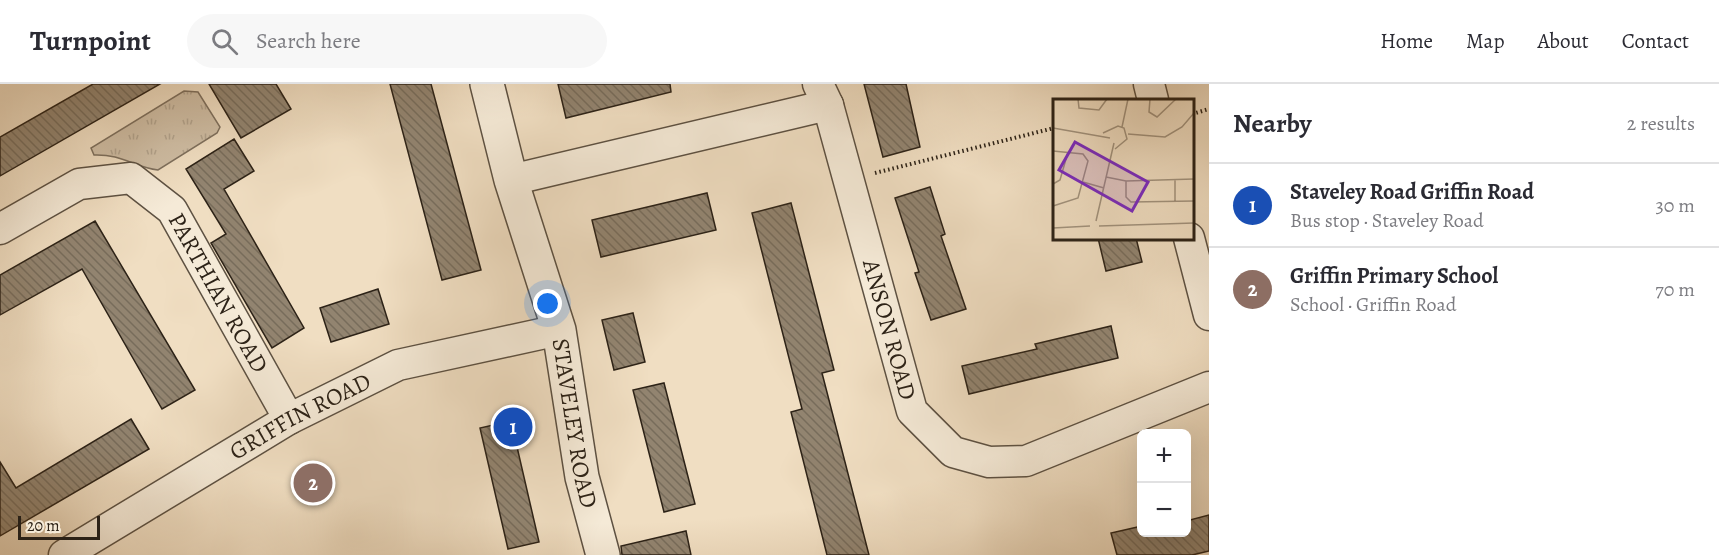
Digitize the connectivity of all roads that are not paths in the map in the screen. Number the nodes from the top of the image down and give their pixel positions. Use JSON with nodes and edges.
{"nodes":[{"id":1,"x":487,"y":84,"type":"edge"},
{"id":2,"x":1149,"y":84,"type":"edge"},
{"id":3,"x":823,"y":95,"type":"edge"},
{"id":4,"x":1153,"y":99,"type":"edge"},
{"id":5,"x":511,"y":180,"type":"junction"},
{"id":6,"x":0,"y":229,"type":"edge"},
{"id":7,"x":1190,"y":240,"type":"edge"},
{"id":8,"x":1209,"y":315,"type":"edge"},
{"id":9,"x":559,"y":330,"type":"junction"},
{"id":10,"x":1209,"y":387,"type":"edge"},
{"id":11,"x":289,"y":419,"type":"junction"},
{"id":12,"x":64,"y":555,"type":"edge"},
{"id":13,"x":603,"y":555,"type":"edge"}],
"edges":[{"from":1,"to":5,"type":"street","name":"STAVELEY ROAD"},
{"from":2,"to":4,"type":"street"},
{"from":3,"to":5,"type":"street","name":"ANSON ROAD"},
{"from":3,"to":10,"type":"street","name":"ANSON ROAD"},
{"from":5,"to":9,"type":"street","name":"STAVELEY ROAD"},
{"from":6,"to":11,"type":"street","name":"PARTHIAN ROAD"},
{"from":7,"to":8,"type":"street"},
{"from":9,"to":11,"type":"street","name":"GRIFFIN ROAD"},
{"from":9,"to":13,"type":"street","name":"STAVELEY ROAD"},
{"from":11,"to":12,"type":"street","name":"GRIFFIN ROAD"}]}
